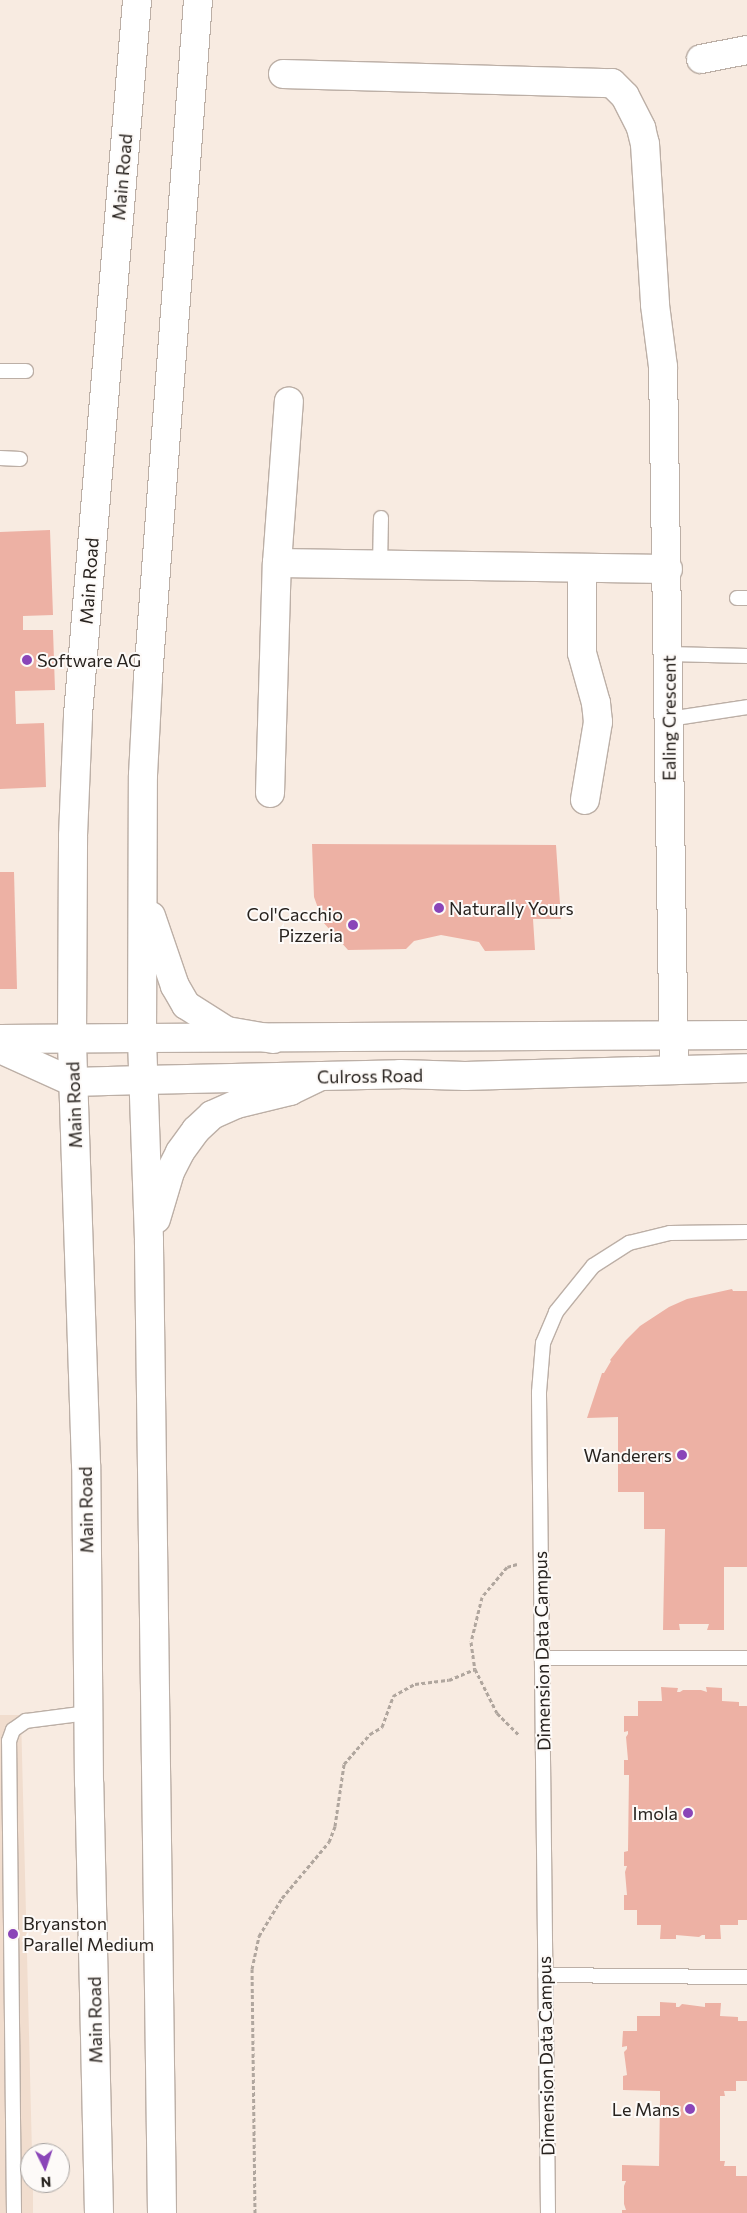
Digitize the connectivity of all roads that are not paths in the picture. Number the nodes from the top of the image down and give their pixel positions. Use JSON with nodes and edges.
{"nodes":[{"id":1,"x":137,"y":0,"type":"edge"},
{"id":2,"x":198,"y":0,"type":"edge"},
{"id":3,"x":747,"y":50,"type":"edge"},
{"id":4,"x":701,"y":59,"type":"dead end"},
{"id":5,"x":283,"y":74,"type":"dead end"},
{"id":6,"x":0,"y":371,"type":"edge"},
{"id":7,"x":26,"y":372,"type":"dead end"},
{"id":8,"x":289,"y":401,"type":"dead end"},
{"id":9,"x":0,"y":458,"type":"edge"},
{"id":10,"x":20,"y":459,"type":"dead end"},
{"id":11,"x":381,"y":518,"type":"dead end"},
{"id":12,"x":277,"y":563,"type":"junction"},
{"id":13,"x":380,"y":565,"type":"junction"},
{"id":14,"x":582,"y":568,"type":"junction"},
{"id":15,"x":668,"y":569,"type":"junction"},
{"id":16,"x":669,"y":654,"type":"junction"},
{"id":17,"x":747,"y":656,"type":"edge"},
{"id":18,"x":747,"y":707,"type":"edge"},
{"id":19,"x":669,"y":719,"type":"junction"},
{"id":20,"x":270,"y":793,"type":"dead end"},
{"id":21,"x":585,"y":800,"type":"dead end"},
{"id":22,"x":143,"y":891,"type":"junction"},
{"id":23,"x":672,"y":1036,"type":"junction"},
{"id":24,"x":747,"y":1036,"type":"edge"},
{"id":25,"x":72,"y":1038,"type":"junction"},
{"id":26,"x":142,"y":1038,"type":"junction"},
{"id":27,"x":0,"y":1039,"type":"edge"},
{"id":28,"x":273,"y":1039,"type":"junction"},
{"id":29,"x":0,"y":1049,"type":"edge"},
{"id":30,"x":747,"y":1068,"type":"edge"},
{"id":31,"x":674,"y":1069,"type":"junction"},
{"id":32,"x":321,"y":1076,"type":"junction"},
{"id":33,"x":144,"y":1080,"type":"junction"},
{"id":34,"x":73,"y":1082,"type":"junction"},
{"id":35,"x":747,"y":1232,"type":"edge"},
{"id":36,"x":149,"y":1240,"type":"junction"},
{"id":37,"x":542,"y":1658,"type":"junction"},
{"id":38,"x":747,"y":1658,"type":"edge"},
{"id":39,"x":88,"y":1713,"type":"junction"},
{"id":40,"x":4,"y":1768,"type":"edge"},
{"id":41,"x":545,"y":1975,"type":"junction"},
{"id":42,"x":747,"y":1977,"type":"edge"},
{"id":43,"x":14,"y":2213,"type":"edge"},
{"id":44,"x":100,"y":2213,"type":"edge"},
{"id":45,"x":162,"y":2213,"type":"edge"},
{"id":46,"x":548,"y":2213,"type":"edge"}],
"edges":[{"from":1,"to":25,"type":"main road","name":"Main Road"},
{"from":2,"to":22,"type":"main road"},
{"from":3,"to":4,"type":"main road"},
{"from":5,"to":15,"type":"main road","name":"Ealing Crescent"},
{"from":6,"to":7,"type":"lane"},
{"from":8,"to":12,"type":"main road"},
{"from":9,"to":10,"type":"lane"},
{"from":11,"to":13,"type":"lane"},
{"from":12,"to":13,"type":"main road"},
{"from":12,"to":20,"type":"main road"},
{"from":13,"to":14,"type":"main road"},
{"from":14,"to":15,"type":"main road"},
{"from":14,"to":21,"type":"main road"},
{"from":15,"to":16,"type":"main road","name":"Ealing Crescent"},
{"from":16,"to":17,"type":"lane"},
{"from":16,"to":19,"type":"main road","name":"Ealing Crescent"},
{"from":18,"to":19,"type":"lane"},
{"from":19,"to":23,"type":"main road","name":"Ealing Crescent"},
{"from":22,"to":26,"type":"main road"},
{"from":22,"to":28,"type":"main road"},
{"from":23,"to":24,"type":"main road"},
{"from":23,"to":28,"type":"main road"},
{"from":23,"to":31,"type":"main road","name":"Ealing Crescent"},
{"from":25,"to":26,"type":"main road"},
{"from":25,"to":27,"type":"main road"},
{"from":25,"to":34,"type":"main road","name":"Main Road"},
{"from":26,"to":28,"type":"main road"},
{"from":26,"to":33,"type":"main road"},
{"from":29,"to":34,"type":"main road","name":"Culross Road"},
{"from":30,"to":31,"type":"main road","name":"Culross Road"},
{"from":31,"to":32,"type":"main road","name":"Culross Road"},
{"from":32,"to":33,"type":"main road","name":"Culross Road"},
{"from":32,"to":36,"type":"main road"},
{"from":33,"to":34,"type":"main road","name":"Culross Road"},
{"from":33,"to":36,"type":"main road"},
{"from":34,"to":39,"type":"main road","name":"Main Road"},
{"from":35,"to":37,"type":"lane","name":"Dimension Data Campus"},
{"from":36,"to":45,"type":"main road"},
{"from":37,"to":38,"type":"lane"},
{"from":37,"to":41,"type":"lane","name":"Dimension Data Campus"},
{"from":39,"to":40,"type":"lane"},
{"from":39,"to":44,"type":"main road","name":"Main Road"},
{"from":40,"to":43,"type":"lane"},
{"from":41,"to":42,"type":"lane"},
{"from":41,"to":46,"type":"lane","name":"Dimension Data Campus"}]}
